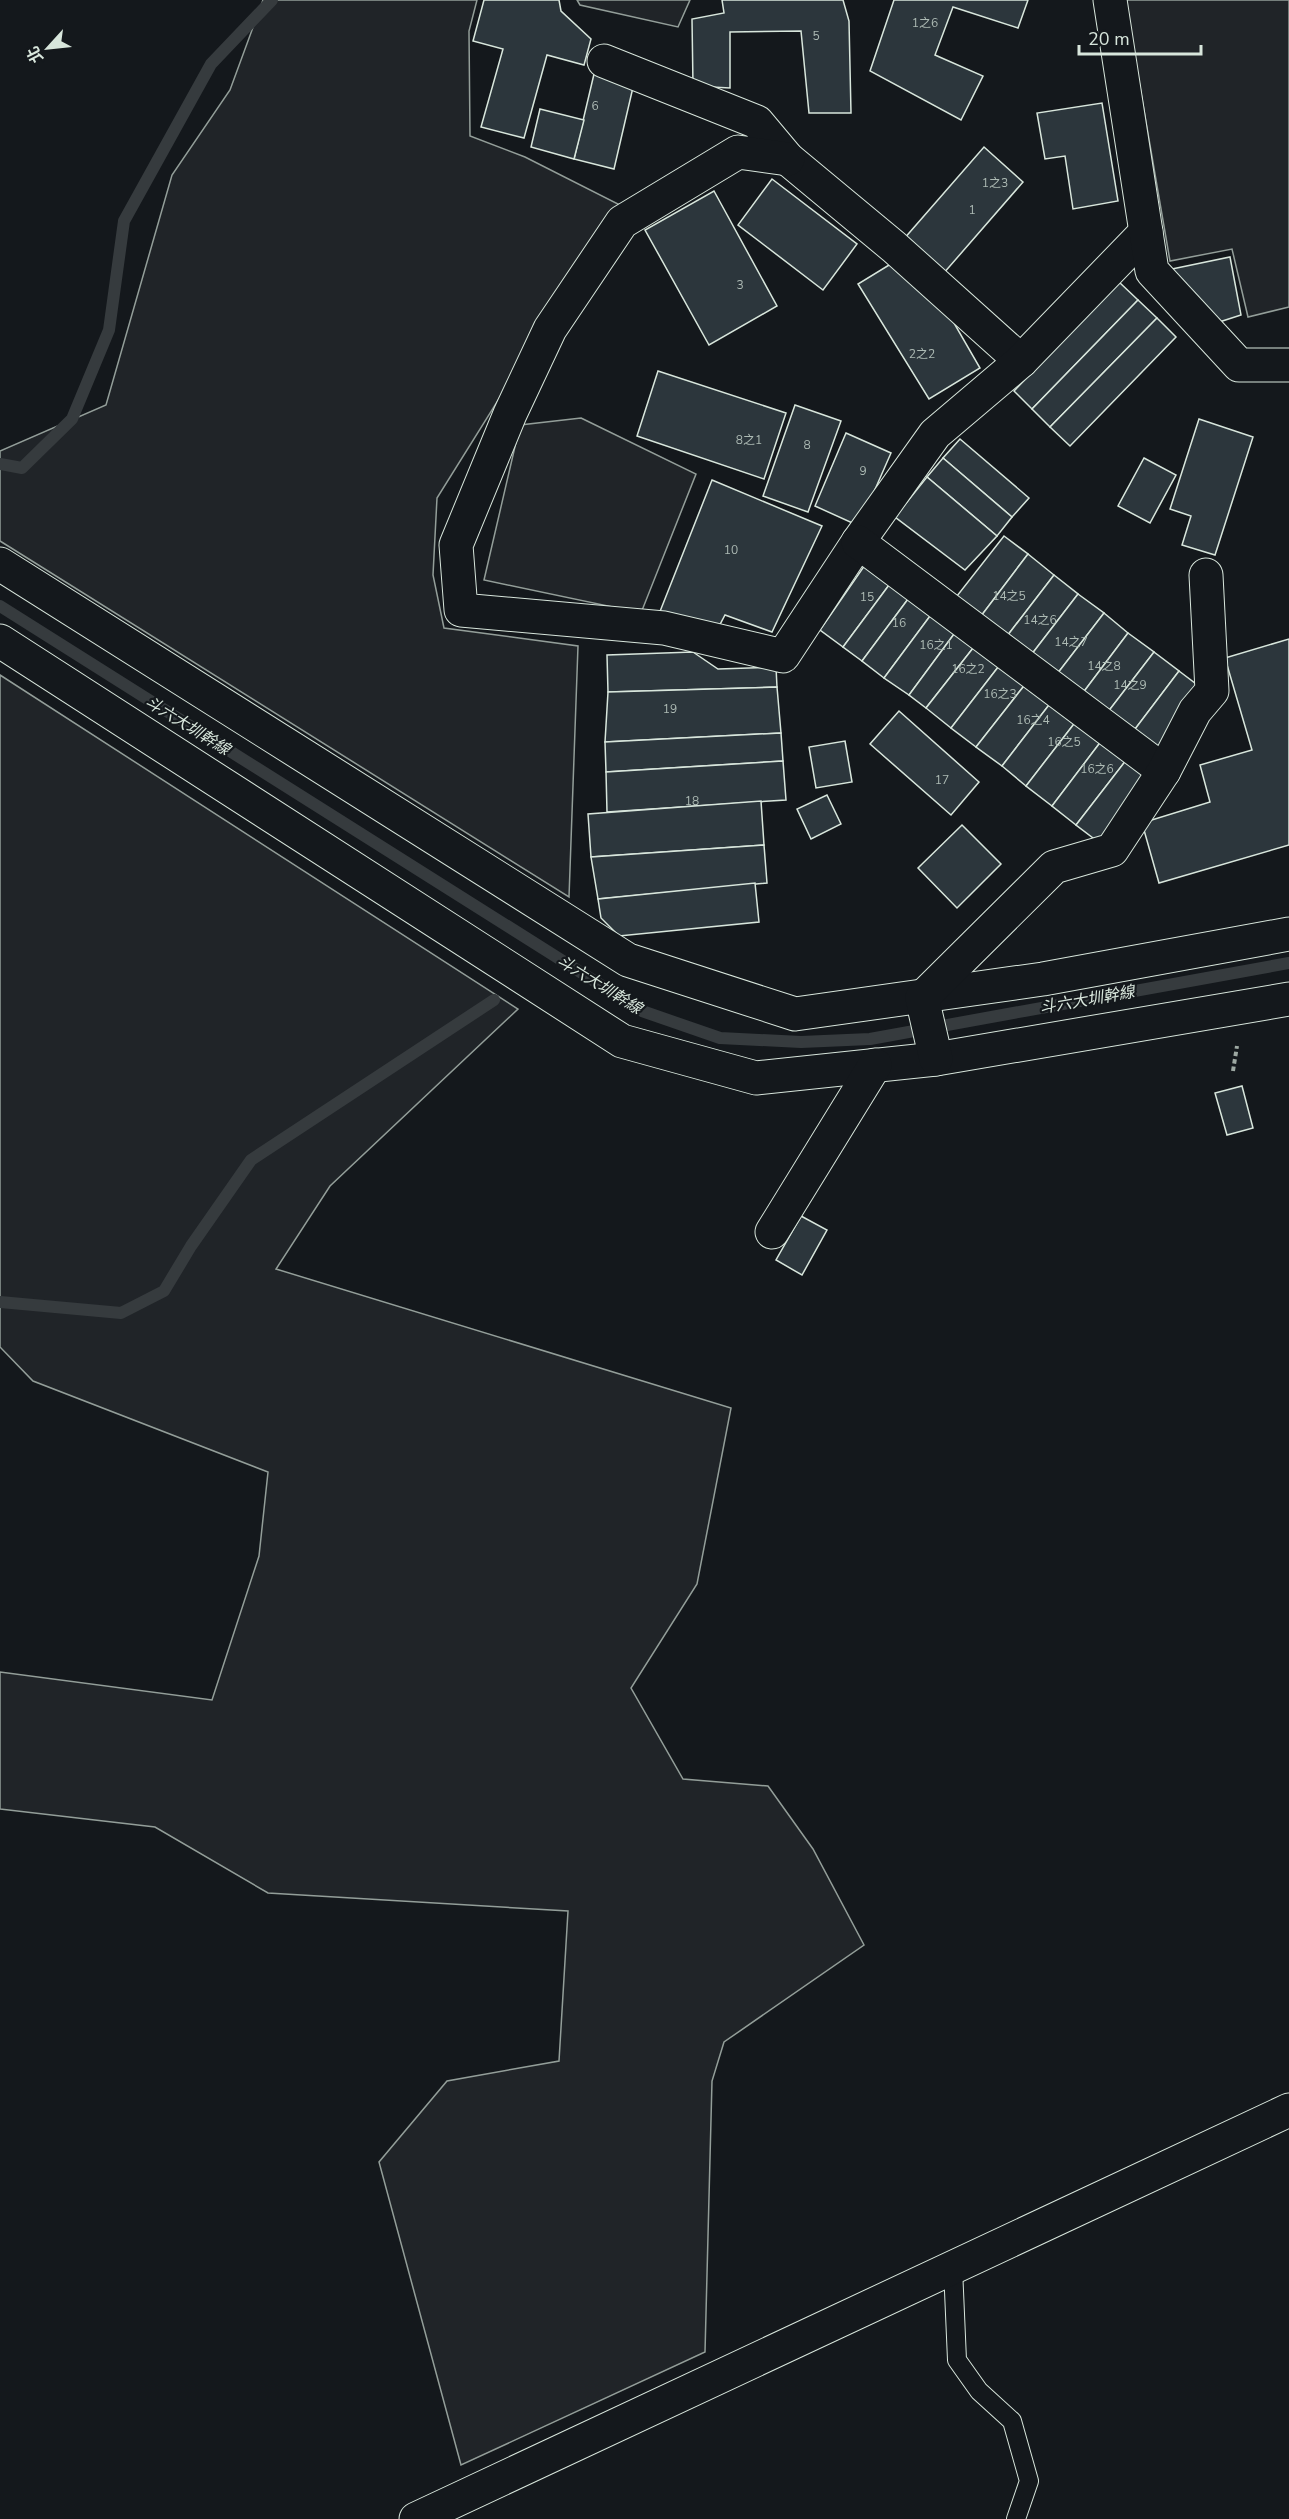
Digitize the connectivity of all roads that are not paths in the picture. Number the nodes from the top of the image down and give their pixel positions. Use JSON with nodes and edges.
{"nodes":[{"id":1,"x":1110,"y":0,"type":"edge"},
{"id":2,"x":604,"y":61,"type":"dead end"},
{"id":3,"x":788,"y":159,"type":"junction"},
{"id":4,"x":1146,"y":232,"type":"junction"},
{"id":5,"x":1021,"y":361,"type":"junction"},
{"id":6,"x":1289,"y":365,"type":"edge"},
{"id":7,"x":858,"y":542,"type":"junction"},
{"id":8,"x":0,"y":564,"type":"edge"},
{"id":9,"x":1206,"y":575,"type":"dead end"},
{"id":10,"x":0,"y":641,"type":"edge"},
{"id":11,"x":1164,"y":771,"type":"junction"},
{"id":12,"x":1289,"y":934,"type":"edge"},
{"id":13,"x":922,"y":998,"type":"junction"},
{"id":14,"x":1289,"y":999,"type":"edge"},
{"id":15,"x":936,"y":1059,"type":"junction"},
{"id":16,"x":875,"y":1065,"type":"junction"},
{"id":17,"x":772,"y":1232,"type":"dead end"},
{"id":18,"x":1289,"y":2110,"type":"edge"},
{"id":19,"x":952,"y":2268,"type":"junction"},
{"id":20,"x":416,"y":2519,"type":"edge"},
{"id":21,"x":1016,"y":2519,"type":"edge"}],
"edges":[{"from":1,"to":4,"type":"street"},
{"from":2,"to":3,"type":"street"},
{"from":3,"to":5,"type":"street"},
{"from":3,"to":7,"type":"street"},
{"from":4,"to":5,"type":"street"},
{"from":4,"to":6,"type":"street"},
{"from":5,"to":7,"type":"street"},
{"from":7,"to":11,"type":"street"},
{"from":8,"to":13,"type":"street"},
{"from":9,"to":11,"type":"street"},
{"from":10,"to":16,"type":"street"},
{"from":11,"to":13,"type":"street"},
{"from":12,"to":13,"type":"street"},
{"from":13,"to":15,"type":"street"},
{"from":14,"to":15,"type":"street"},
{"from":15,"to":16,"type":"street"},
{"from":16,"to":17,"type":"street"},
{"from":18,"to":19,"type":"street"},
{"from":19,"to":20,"type":"street"},
{"from":19,"to":21,"type":"lane"}]}
